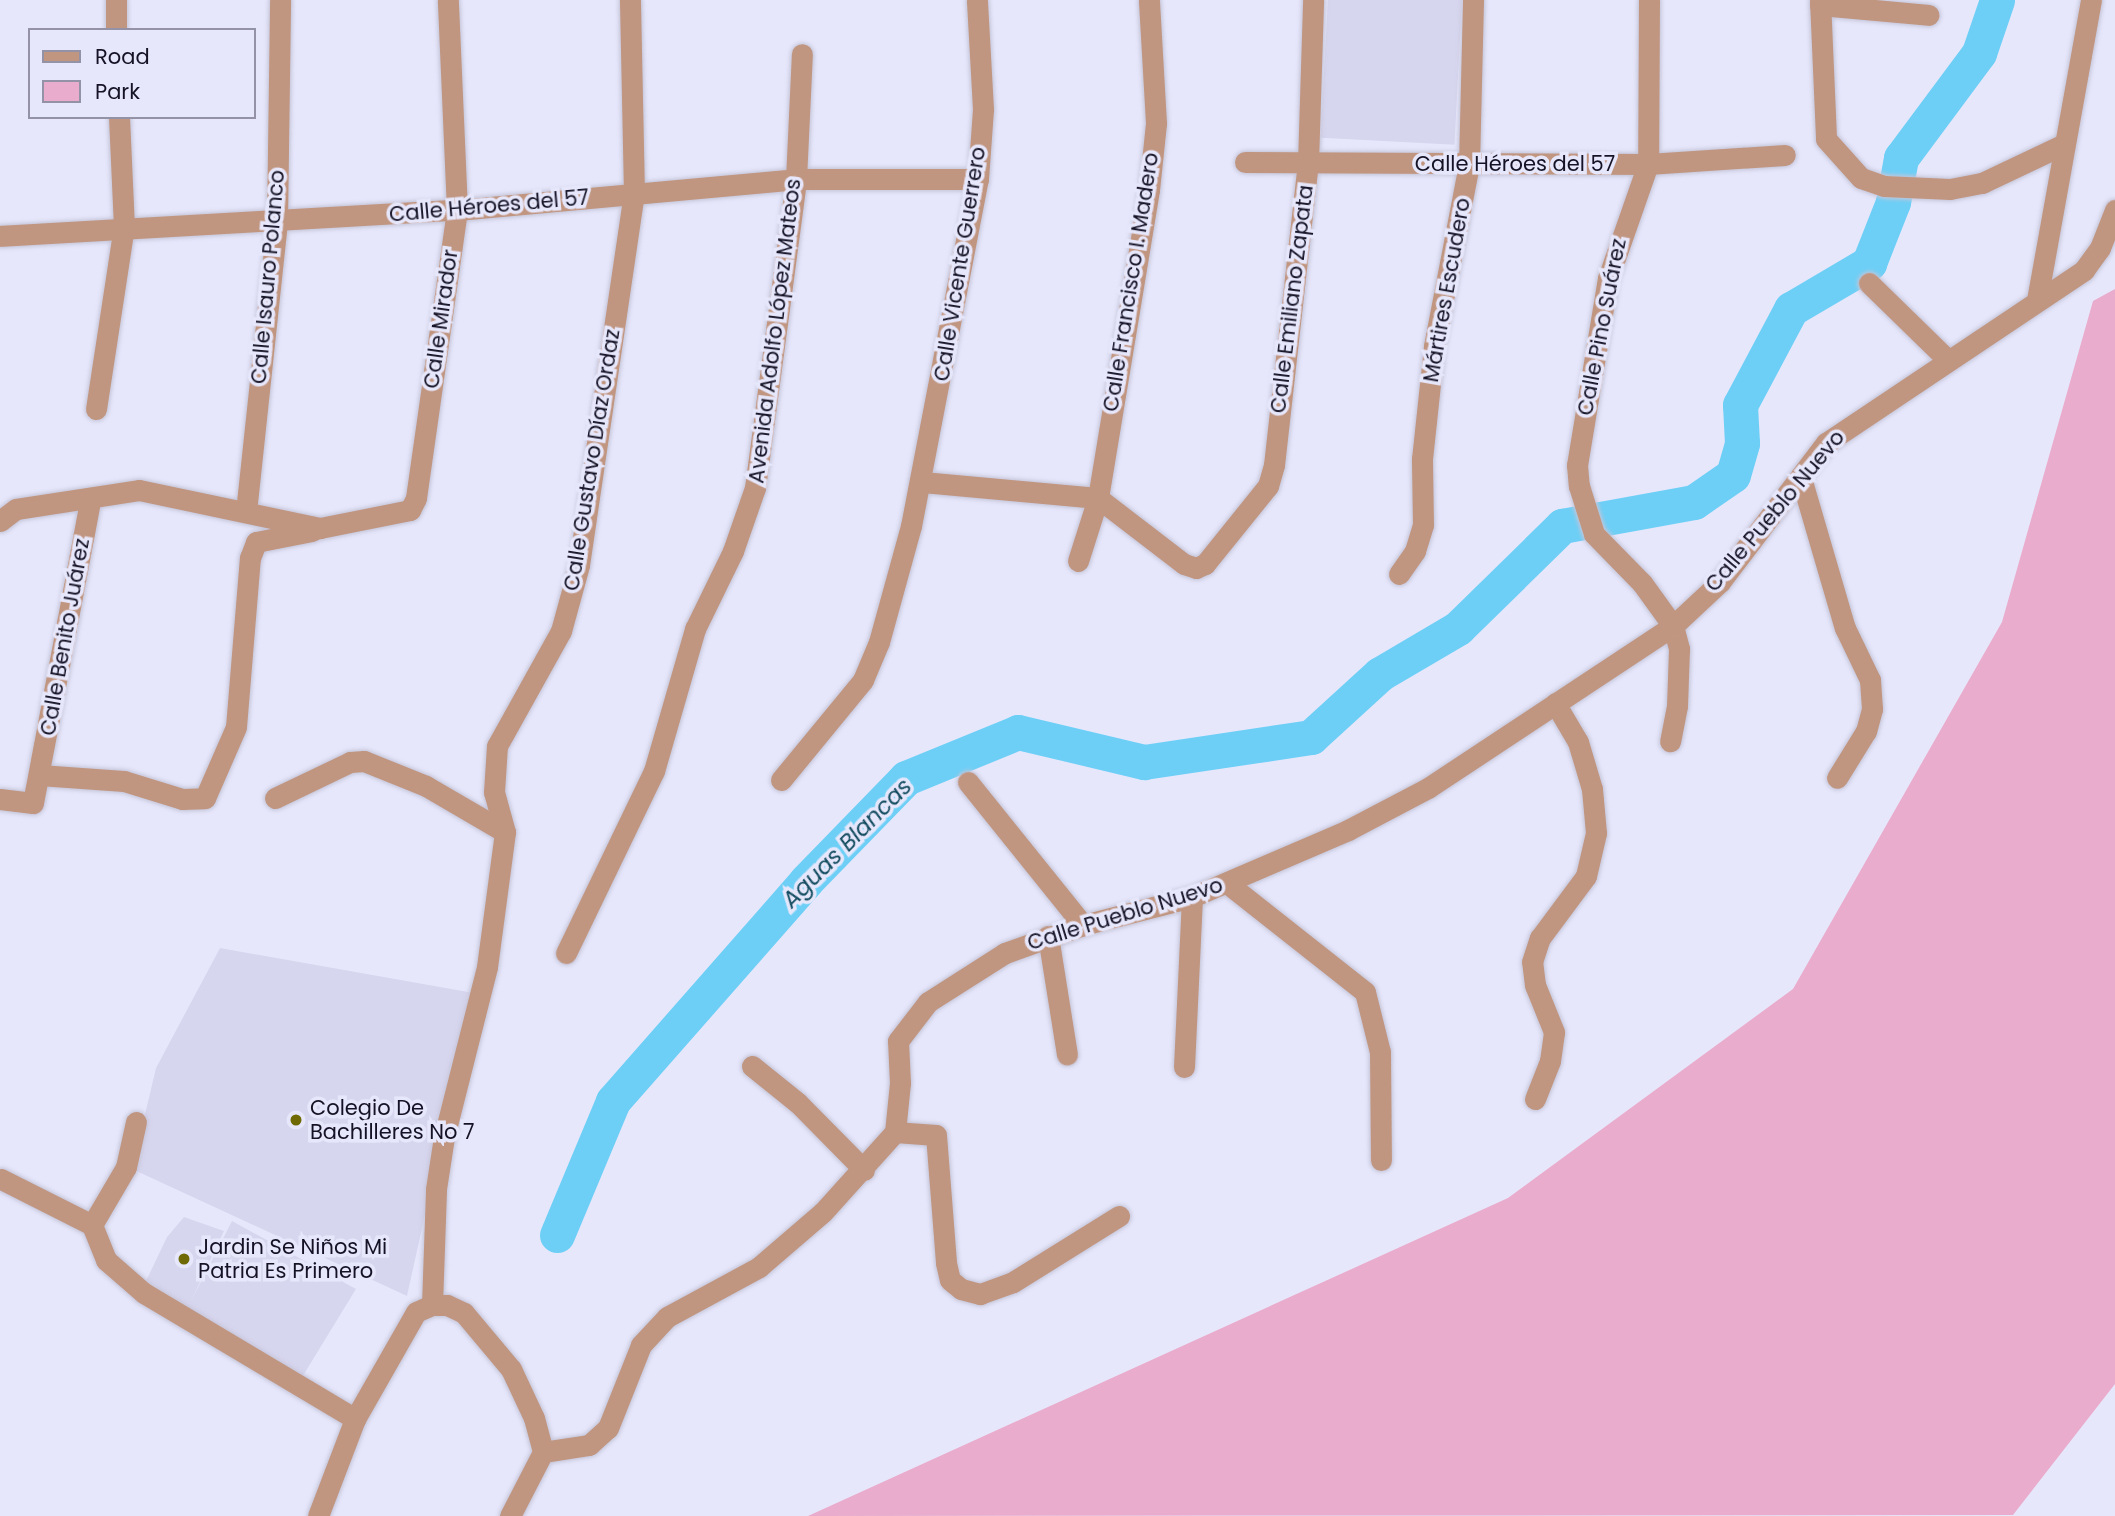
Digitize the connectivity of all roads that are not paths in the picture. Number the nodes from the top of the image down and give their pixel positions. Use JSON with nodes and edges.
{"nodes":[{"id":1,"x":116,"y":0,"type":"edge"},
{"id":2,"x":280,"y":0,"type":"edge"},
{"id":3,"x":448,"y":0,"type":"edge"},
{"id":4,"x":630,"y":0,"type":"edge"},
{"id":5,"x":977,"y":0,"type":"edge"},
{"id":6,"x":1149,"y":0,"type":"edge"},
{"id":7,"x":1313,"y":0,"type":"edge"},
{"id":8,"x":1473,"y":0,"type":"edge"},
{"id":9,"x":1650,"y":0,"type":"edge"},
{"id":10,"x":2092,"y":2,"type":"edge"},
{"id":11,"x":1820,"y":3,"type":"edge"},
{"id":12,"x":1929,"y":15,"type":"dead end"},
{"id":13,"x":116,"y":28,"type":"edge"},
{"id":14,"x":802,"y":54,"type":"dead end"},
{"id":15,"x":119,"y":119,"type":"edge"},
{"id":16,"x":2064,"y":144,"type":"junction"},
{"id":17,"x":1785,"y":155,"type":"dead end"},
{"id":18,"x":1245,"y":162,"type":"dead end"},
{"id":19,"x":1308,"y":163,"type":"junction"},
{"id":20,"x":1648,"y":164,"type":"junction"},
{"id":21,"x":1469,"y":165,"type":"junction"},
{"id":22,"x":796,"y":179,"type":"junction"},
{"id":23,"x":978,"y":179,"type":"junction"},
{"id":24,"x":634,"y":192,"type":"junction"},
{"id":25,"x":457,"y":210,"type":"junction"},
{"id":26,"x":2115,"y":210,"type":"edge"},
{"id":27,"x":277,"y":222,"type":"junction"},
{"id":28,"x":124,"y":227,"type":"junction"},
{"id":29,"x":0,"y":236,"type":"edge"},
{"id":30,"x":1869,"y":283,"type":"dead end"},
{"id":31,"x":2038,"y":300,"type":"junction"},
{"id":32,"x":1947,"y":359,"type":"junction"},
{"id":33,"x":96,"y":410,"type":"dead end"},
{"id":34,"x":1801,"y":478,"type":"junction"},
{"id":35,"x":922,"y":482,"type":"junction"},
{"id":36,"x":1098,"y":498,"type":"junction"},
{"id":37,"x":90,"y":500,"type":"junction"},
{"id":38,"x":246,"y":512,"type":"junction"},
{"id":39,"x":1,"y":518,"type":"edge"},
{"id":40,"x":320,"y":527,"type":"junction"},
{"id":41,"x":1078,"y":561,"type":"dead end"},
{"id":42,"x":1399,"y":573,"type":"dead end"},
{"id":43,"x":1673,"y":626,"type":"junction"},
{"id":44,"x":1555,"y":703,"type":"junction"},
{"id":45,"x":1670,"y":741,"type":"dead end"},
{"id":46,"x":40,"y":775,"type":"junction"},
{"id":47,"x":1837,"y":778,"type":"dead end"},
{"id":48,"x":781,"y":780,"type":"dead end"},
{"id":49,"x":968,"y":782,"type":"dead end"},
{"id":50,"x":275,"y":798,"type":"dead end"},
{"id":51,"x":0,"y":799,"type":"edge"},
{"id":52,"x":505,"y":832,"type":"junction"},
{"id":53,"x":1227,"y":883,"type":"junction"},
{"id":54,"x":1192,"y":897,"type":"junction"},
{"id":55,"x":1083,"y":925,"type":"junction"},
{"id":56,"x":1048,"y":936,"type":"junction"},
{"id":57,"x":566,"y":953,"type":"dead end"},
{"id":58,"x":1067,"y":1054,"type":"dead end"},
{"id":59,"x":752,"y":1066,"type":"dead end"},
{"id":60,"x":1184,"y":1067,"type":"dead end"},
{"id":61,"x":1535,"y":1099,"type":"dead end"},
{"id":62,"x":135,"y":1122,"type":"dead end"},
{"id":63,"x":895,"y":1132,"type":"junction"},
{"id":64,"x":1381,"y":1160,"type":"dead end"},
{"id":65,"x":864,"y":1170,"type":"junction"},
{"id":66,"x":1,"y":1179,"type":"edge"},
{"id":67,"x":1119,"y":1216,"type":"dead end"},
{"id":68,"x":92,"y":1226,"type":"junction"},
{"id":69,"x":432,"y":1305,"type":"junction"},
{"id":70,"x":355,"y":1419,"type":"junction"},
{"id":71,"x":546,"y":1451,"type":"junction"},
{"id":72,"x":318,"y":1516,"type":"edge"},
{"id":73,"x":510,"y":1516,"type":"edge"}],
"edges":[{"from":1,"to":13,"type":"street"},
{"from":2,"to":27,"type":"street","name":"Calle Isauro Polanco"},
{"from":3,"to":25,"type":"street","name":"Calle Mirador"},
{"from":4,"to":24,"type":"street","name":"Calle Gustavo Díaz Ordaz"},
{"from":5,"to":23,"type":"street","name":"Calle Vicente Guerrero"},
{"from":6,"to":36,"type":"street","name":"Calle Francisco I. Madero"},
{"from":7,"to":19,"type":"street","name":"Calle Emiliano Zapata"},
{"from":8,"to":21,"type":"street","name":"Mártires Escudero"},
{"from":9,"to":20,"type":"street","name":"Calle Pino Suárez"},
{"from":10,"to":16,"type":"street"},
{"from":11,"to":12,"type":"street"},
{"from":11,"to":16,"type":"street"},
{"from":14,"to":22,"type":"street","name":"Avenida Adolfo López Mateos"},
{"from":15,"to":28,"type":"street"},
{"from":16,"to":31,"type":"street"},
{"from":17,"to":20,"type":"street","name":"Calle Héroes del 57"},
{"from":18,"to":19,"type":"street","name":"Calle Héroes del 57"},
{"from":19,"to":21,"type":"street","name":"Calle Héroes del 57"},
{"from":19,"to":36,"type":"street","name":"Calle Emiliano Zapata"},
{"from":20,"to":21,"type":"street","name":"Calle Héroes del 57"},
{"from":20,"to":43,"type":"street","name":"Calle Pino Suárez"},
{"from":21,"to":42,"type":"street","name":"Mártires Escudero"},
{"from":22,"to":23,"type":"street","name":"Calle Héroes del 57"},
{"from":22,"to":24,"type":"street","name":"Calle Héroes del 57"},
{"from":22,"to":57,"type":"street","name":"Avenida Adolfo López Mateos"},
{"from":23,"to":35,"type":"street","name":"Calle Vicente Guerrero"},
{"from":24,"to":25,"type":"street","name":"Calle Héroes del 57"},
{"from":24,"to":52,"type":"street","name":"Calle Gustavo Díaz Ordaz"},
{"from":25,"to":27,"type":"street","name":"Calle Héroes del 57"},
{"from":25,"to":40,"type":"street","name":"Calle Mirador"},
{"from":26,"to":31,"type":"street","name":"Calle Pueblo Nuevo"},
{"from":27,"to":28,"type":"street","name":"Calle Héroes del 57"},
{"from":27,"to":38,"type":"street","name":"Calle Isauro Polanco"},
{"from":28,"to":29,"type":"street","name":"Calle Héroes del 57"},
{"from":28,"to":33,"type":"street"},
{"from":30,"to":32,"type":"street"},
{"from":31,"to":32,"type":"street","name":"Calle Pueblo Nuevo"},
{"from":32,"to":34,"type":"street","name":"Calle Pueblo Nuevo"},
{"from":34,"to":43,"type":"street","name":"Calle Pueblo Nuevo"},
{"from":34,"to":47,"type":"street"},
{"from":35,"to":36,"type":"street"},
{"from":35,"to":48,"type":"street","name":"Calle Vicente Guerrero"},
{"from":36,"to":41,"type":"street","name":"Calle Francisco I. Madero"},
{"from":37,"to":38,"type":"street"},
{"from":37,"to":39,"type":"street"},
{"from":37,"to":46,"type":"street","name":"Calle Benito Juárez"},
{"from":38,"to":40,"type":"street"},
{"from":40,"to":46,"type":"street"},
{"from":43,"to":44,"type":"street","name":"Calle Pueblo Nuevo"},
{"from":43,"to":45,"type":"street"},
{"from":44,"to":53,"type":"street","name":"Calle Pueblo Nuevo"},
{"from":44,"to":61,"type":"street"},
{"from":46,"to":51,"type":"street","name":"Calle Benito Juárez"},
{"from":49,"to":55,"type":"street"},
{"from":50,"to":52,"type":"street"},
{"from":52,"to":69,"type":"street","name":"Calle Gustavo Díaz Ordaz"},
{"from":53,"to":54,"type":"street","name":"Calle Pueblo Nuevo"},
{"from":53,"to":64,"type":"street"},
{"from":54,"to":55,"type":"street","name":"Calle Pueblo Nuevo"},
{"from":54,"to":60,"type":"street"},
{"from":55,"to":56,"type":"street","name":"Calle Pueblo Nuevo"},
{"from":56,"to":58,"type":"street"},
{"from":56,"to":63,"type":"street","name":"Calle Pueblo Nuevo"},
{"from":59,"to":65,"type":"street"},
{"from":62,"to":68,"type":"street"},
{"from":63,"to":65,"type":"street"},
{"from":63,"to":67,"type":"street"},
{"from":65,"to":71,"type":"street"},
{"from":66,"to":68,"type":"street"},
{"from":68,"to":70,"type":"street"},
{"from":69,"to":70,"type":"street"},
{"from":69,"to":71,"type":"street"},
{"from":70,"to":72,"type":"street"},
{"from":71,"to":73,"type":"street"}]}
